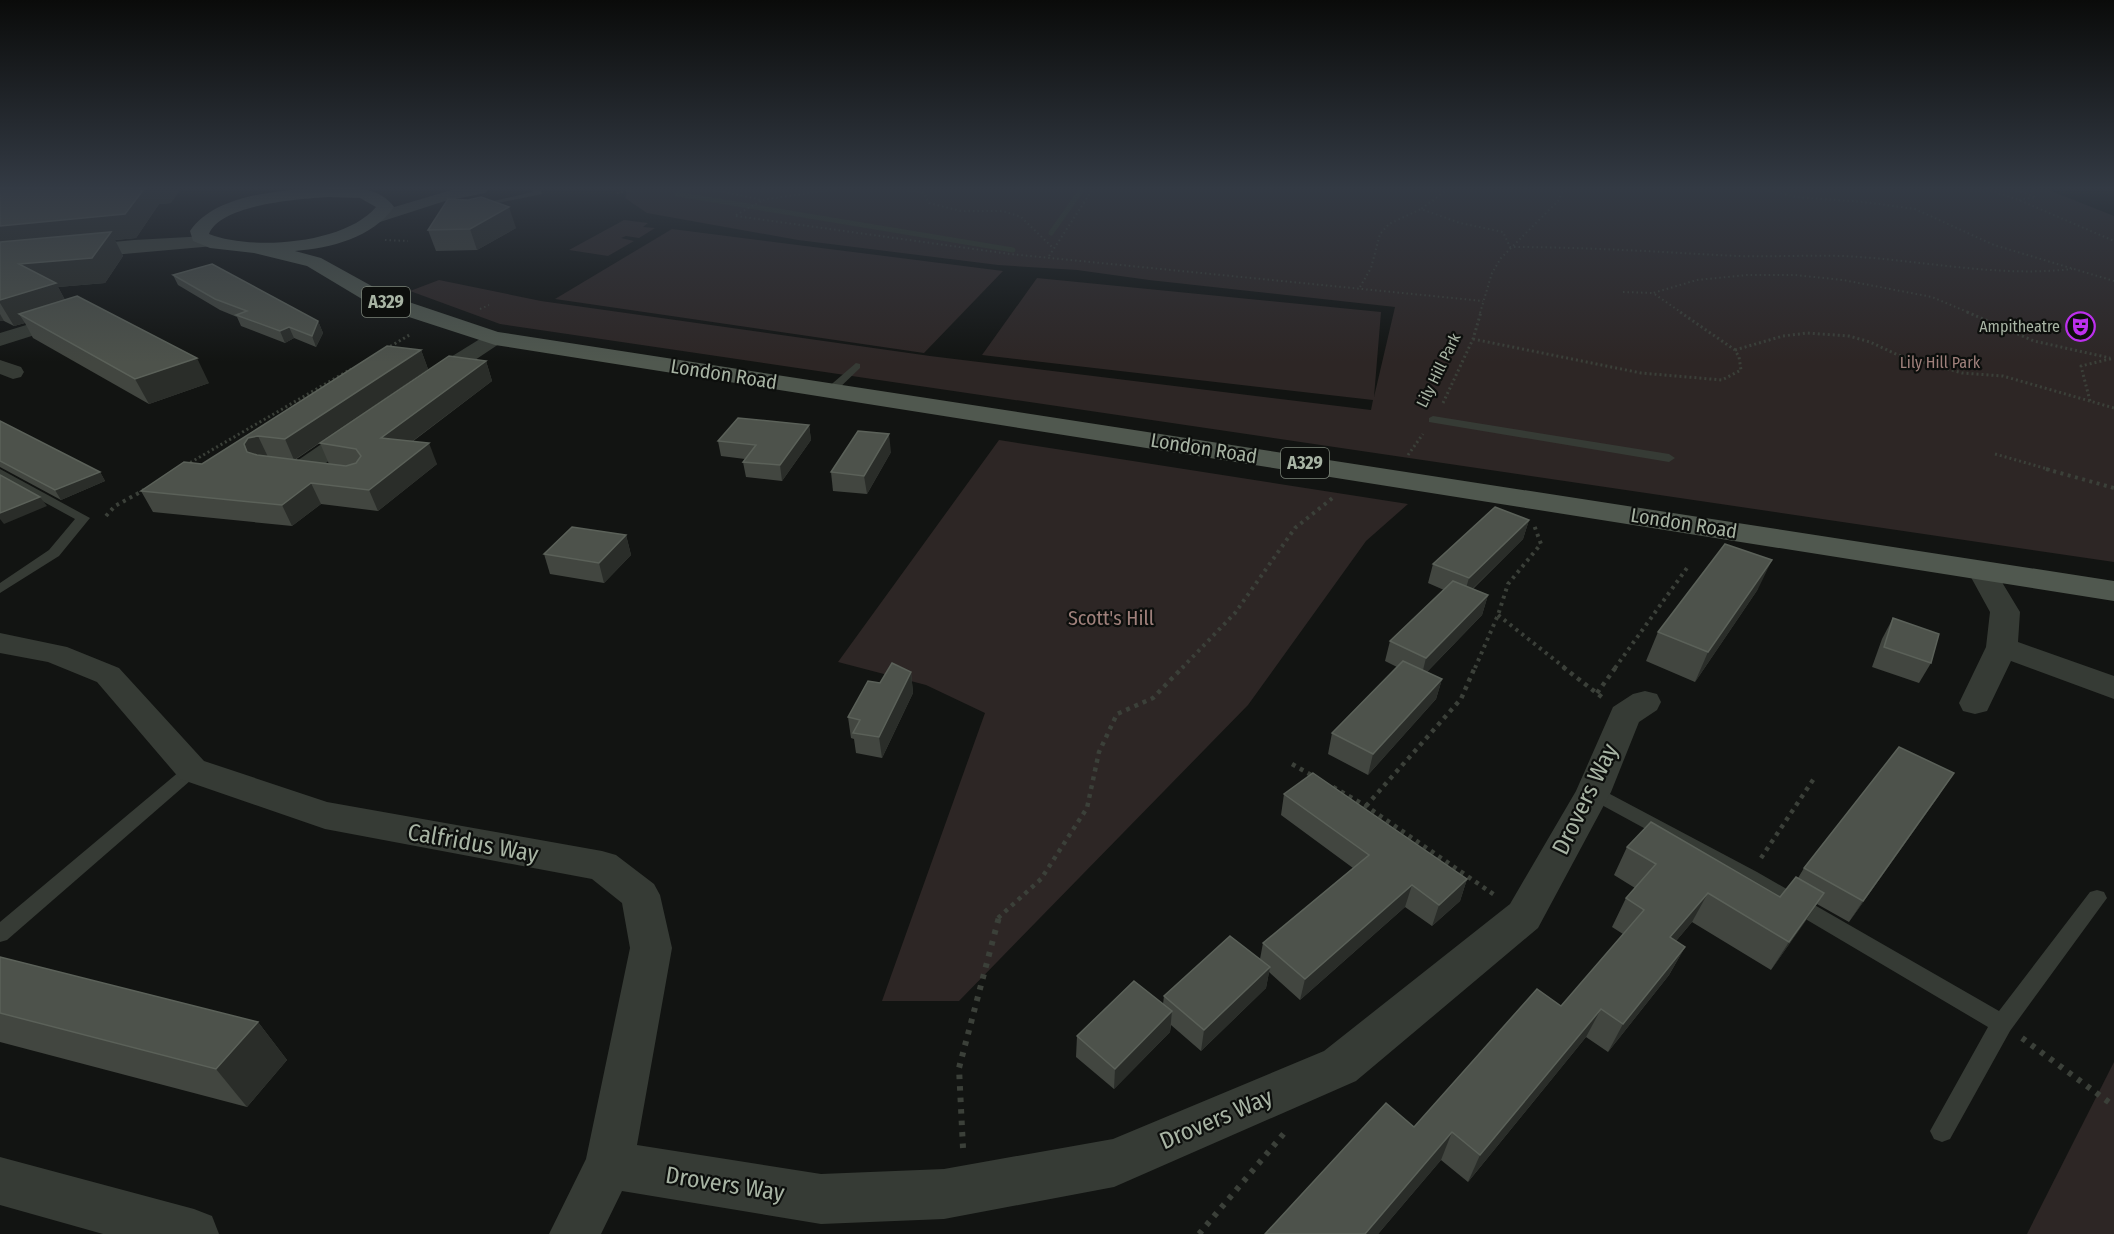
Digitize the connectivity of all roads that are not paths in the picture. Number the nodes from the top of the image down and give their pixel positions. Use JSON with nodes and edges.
{"nodes":[{"id":1,"x":116,"y":247,"type":"edge"},
{"id":2,"x":252,"y":247,"type":"edge"},
{"id":3,"x":281,"y":247,"type":"edge"},
{"id":4,"x":343,"y":247,"type":"edge"},
{"id":5,"x":260,"y":249,"type":"junction"},
{"id":6,"x":0,"y":259,"type":"edge"},
{"id":7,"x":340,"y":277,"type":"junction"},
{"id":8,"x":82,"y":313,"type":"edge"},
{"id":9,"x":495,"y":338,"type":"junction"},
{"id":10,"x":0,"y":340,"type":"edge"},
{"id":11,"x":420,"y":358,"type":"edge"},
{"id":12,"x":455,"y":363,"type":"junction"},
{"id":13,"x":856,"y":366,"type":"dead end"},
{"id":14,"x":830,"y":391,"type":"junction"},
{"id":15,"x":408,"y":394,"type":"edge"},
{"id":16,"x":379,"y":415,"type":"edge"},
{"id":17,"x":1433,"y":420,"type":"road end"},
{"id":18,"x":1670,"y":458,"type":"dead end"},
{"id":19,"x":0,"y":473,"type":"edge"},
{"id":20,"x":333,"y":474,"type":"edge"},
{"id":21,"x":1981,"y":570,"type":"junction"},
{"id":22,"x":0,"y":589,"type":"edge"},
{"id":23,"x":2114,"y":591,"type":"edge"},
{"id":24,"x":0,"y":643,"type":"edge"},
{"id":25,"x":2002,"y":646,"type":"junction"},
{"id":26,"x":2114,"y":688,"type":"edge"},
{"id":27,"x":1975,"y":702,"type":"dead end"},
{"id":28,"x":1622,"y":703,"type":"road end"},
{"id":29,"x":192,"y":770,"type":"junction"},
{"id":30,"x":1593,"y":792,"type":"junction"},
{"id":31,"x":2097,"y":898,"type":"dead end"},
{"id":32,"x":0,"y":934,"type":"edge"},
{"id":33,"x":2002,"y":1024,"type":"junction"},
{"id":34,"x":1942,"y":1131,"type":"dead end"},
{"id":35,"x":609,"y":1165,"type":"junction"},
{"id":36,"x":0,"y":1180,"type":"edge"},
{"id":37,"x":194,"y":1234,"type":"edge"},
{"id":38,"x":574,"y":1234,"type":"edge"}],
"edges":[{"from":1,"to":6,"type":"street"},
{"from":2,"to":5,"type":"main road","number":"A329"},
{"from":3,"to":5,"type":"main road","number":"A329"},
{"from":4,"to":7,"type":"main road","number":"A329"},
{"from":5,"to":7,"type":"main road","name":"London Road","number":"A329"},
{"from":7,"to":9,"type":"main road","name":"London Road","number":"A329"},
{"from":8,"to":10,"type":"street"},
{"from":9,"to":12,"type":"street"},
{"from":9,"to":14,"type":"main road","name":"London Road","number":"A329"},
{"from":11,"to":12,"type":"street"},
{"from":12,"to":15,"type":"street"},
{"from":13,"to":14,"type":"lane"},
{"from":14,"to":21,"type":"main road","name":"London Road","number":"A329"},
{"from":16,"to":20,"type":"street"},
{"from":17,"to":18,"type":"lane"},
{"from":19,"to":22,"type":"lane"},
{"from":21,"to":23,"type":"main road","name":"London Road","number":"A329"},
{"from":21,"to":25,"type":"street"},
{"from":24,"to":29,"type":"street","name":"Calfridus Way"},
{"from":25,"to":26,"type":"street"},
{"from":25,"to":27,"type":"street"},
{"from":28,"to":30,"type":"street","name":"Drovers Way"},
{"from":29,"to":32,"type":"lane"},
{"from":29,"to":35,"type":"street","name":"Calfridus Way"},
{"from":30,"to":33,"type":"lane"},
{"from":30,"to":35,"type":"street","name":"Drovers Way"},
{"from":31,"to":33,"type":"lane"},
{"from":33,"to":34,"type":"lane"},
{"from":35,"to":38,"type":"street","name":"Calfridus Way"},
{"from":36,"to":37,"type":"street"}]}
